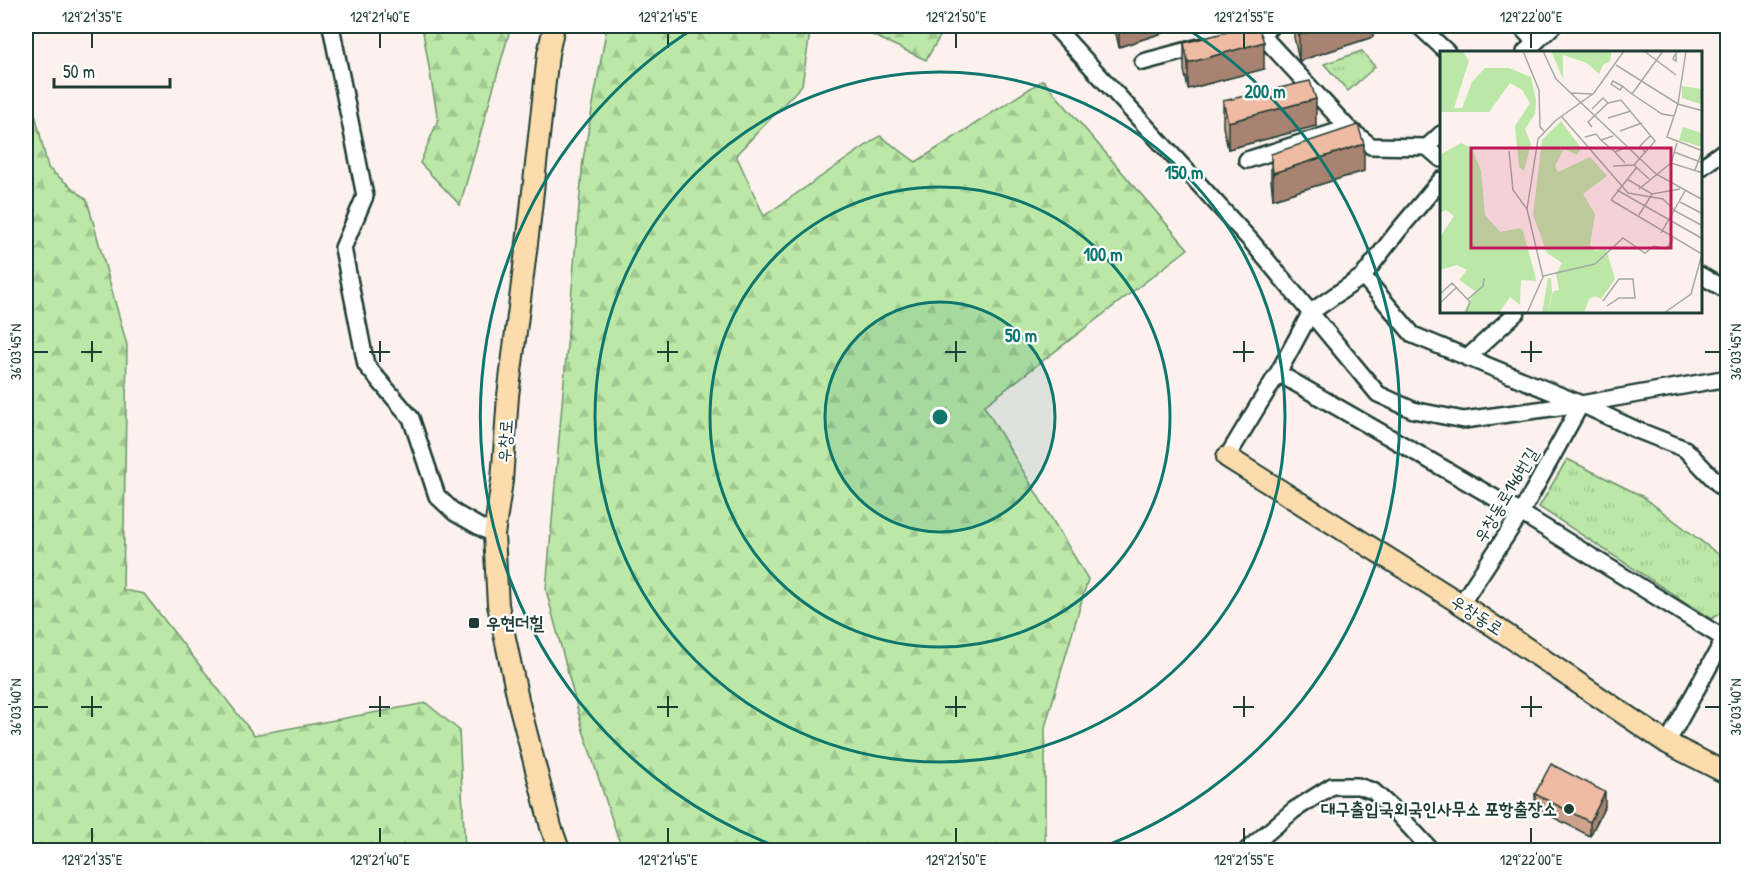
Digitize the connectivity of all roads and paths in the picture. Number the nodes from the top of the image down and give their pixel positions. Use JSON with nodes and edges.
{"nodes":[{"id":1,"x":331,"y":26,"type":"edge"},
{"id":2,"x":554,"y":26,"type":"edge"},
{"id":3,"x":1054,"y":26,"type":"edge"},
{"id":4,"x":1419,"y":26,"type":"edge"},
{"id":5,"x":1520,"y":26,"type":"edge"},
{"id":6,"x":1553,"y":26,"type":"edge"},
{"id":7,"x":1255,"y":29,"type":"edge"},
{"id":8,"x":1212,"y":43,"type":"edge"},
{"id":9,"x":1530,"y":47,"type":"edge"},
{"id":10,"x":1446,"y":51,"type":"edge"},
{"id":11,"x":1143,"y":62,"type":"dead end"},
{"id":12,"x":1348,"y":129,"type":"junction"},
{"id":13,"x":1440,"y":135,"type":"edge"},
{"id":14,"x":1427,"y":147,"type":"junction"},
{"id":15,"x":1728,"y":148,"type":"edge"},
{"id":16,"x":1440,"y":158,"type":"edge"},
{"id":17,"x":1247,"y":160,"type":"dead end"},
{"id":18,"x":1702,"y":167,"type":"edge"},
{"id":19,"x":1440,"y":181,"type":"edge"},
{"id":20,"x":1363,"y":276,"type":"junction"},
{"id":21,"x":1702,"y":276,"type":"edge"},
{"id":22,"x":1728,"y":291,"type":"edge"},
{"id":23,"x":1311,"y":312,"type":"junction"},
{"id":24,"x":1515,"y":314,"type":"edge"},
{"id":25,"x":1467,"y":358,"type":"junction"},
{"id":26,"x":1278,"y":373,"type":"junction"},
{"id":27,"x":1728,"y":378,"type":"edge"},
{"id":28,"x":1581,"y":404,"type":"junction"},
{"id":29,"x":1227,"y":457,"type":"joint"},
{"id":30,"x":1728,"y":494,"type":"edge"},
{"id":31,"x":1521,"y":513,"type":"junction"},
{"id":32,"x":494,"y":535,"type":"junction"},
{"id":33,"x":1461,"y":604,"type":"junction"},
{"id":34,"x":1726,"y":637,"type":"edge"},
{"id":35,"x":1667,"y":742,"type":"junction"},
{"id":36,"x":1728,"y":774,"type":"edge"},
{"id":37,"x":559,"y":850,"type":"edge"},
{"id":38,"x":1247,"y":850,"type":"edge"},
{"id":39,"x":1431,"y":850,"type":"edge"}],
"edges":[{"from":1,"to":32,"type":"street"},
{"from":2,"to":32,"type":"main road","name":"우창로"},
{"from":3,"to":23,"type":"street"},
{"from":4,"to":10,"type":"street"},
{"from":5,"to":9,"type":"street"},
{"from":6,"to":9,"type":"street"},
{"from":7,"to":12,"type":"street"},
{"from":8,"to":11,"type":"street"},
{"from":12,"to":14,"type":"street"},
{"from":12,"to":17,"type":"street"},
{"from":13,"to":14,"type":"street"},
{"from":14,"to":16,"type":"street"},
{"from":15,"to":18,"type":"street"},
{"from":19,"to":20,"type":"street"},
{"from":20,"to":23,"type":"street"},
{"from":20,"to":25,"type":"street"},
{"from":21,"to":22,"type":"street"},
{"from":23,"to":26,"type":"street"},
{"from":23,"to":28,"type":"street"},
{"from":24,"to":25,"type":"street"},
{"from":25,"to":28,"type":"street"},
{"from":26,"to":29,"type":"street"},
{"from":26,"to":31,"type":"street"},
{"from":27,"to":28,"type":"street"},
{"from":28,"to":30,"type":"street"},
{"from":28,"to":31,"type":"street","name":"우창동로146번길"},
{"from":29,"to":33,"type":"main road","name":"우창동로"},
{"from":31,"to":33,"type":"street","name":"우창동로146번길"},
{"from":31,"to":34,"type":"street"},
{"from":32,"to":37,"type":"main road","name":"우창로"},
{"from":33,"to":35,"type":"main road","name":"우창동로"},
{"from":34,"to":35,"type":"street"},
{"from":35,"to":36,"type":"main road","name":"우창동로"},
{"from":38,"to":39,"type":"street"}]}
